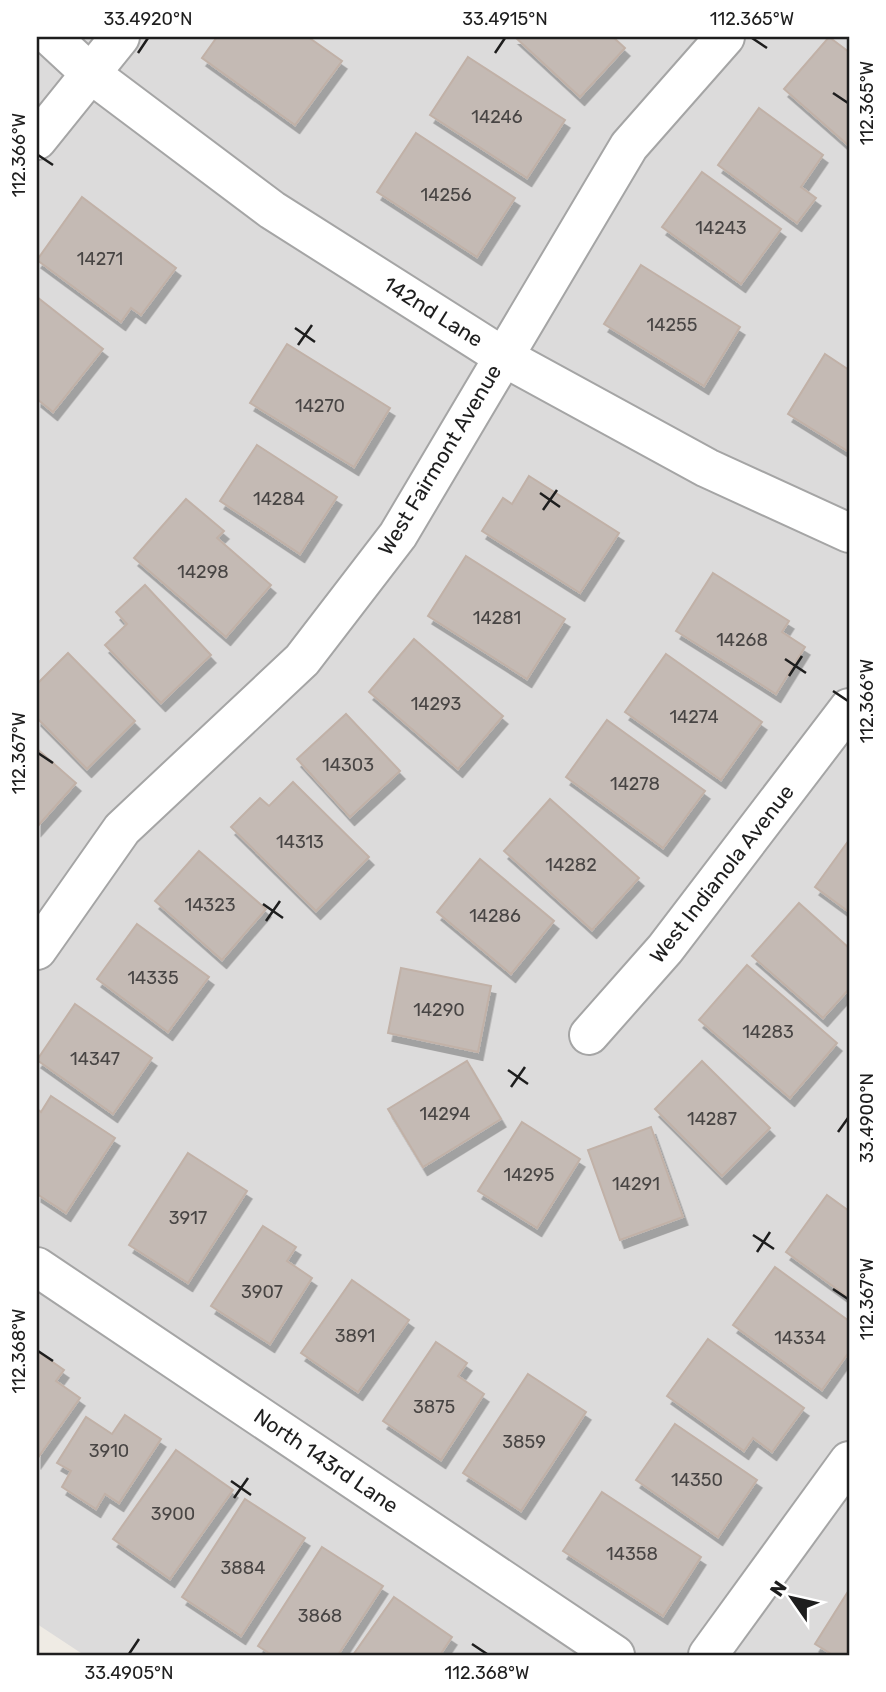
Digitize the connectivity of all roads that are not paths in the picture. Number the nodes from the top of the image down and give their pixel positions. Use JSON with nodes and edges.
{"nodes":[{"id":1,"x":51,"y":37,"type":"edge"},
{"id":2,"x":120,"y":37,"type":"edge"},
{"id":3,"x":725,"y":37,"type":"edge"},
{"id":4,"x":91,"y":74,"type":"junction"},
{"id":5,"x":37,"y":140,"type":"edge"},
{"id":6,"x":502,"y":356,"type":"junction"},
{"id":7,"x":849,"y":533,"type":"edge"},
{"id":8,"x":849,"y":708,"type":"edge"},
{"id":9,"x":37,"y":950,"type":"edge"},
{"id":10,"x":589,"y":1035,"type":"dead end"},
{"id":11,"x":37,"y":1267,"type":"edge"},
{"id":12,"x":849,"y":1461,"type":"edge"},
{"id":13,"x":615,"y":1655,"type":"edge"},
{"id":14,"x":708,"y":1655,"type":"edge"}],
"edges":[{"from":1,"to":4,"type":"street","name":"142nd Lane"},
{"from":2,"to":4,"type":"street"},
{"from":3,"to":6,"type":"street","name":"West Fairmont Avenue"},
{"from":4,"to":5,"type":"street"},
{"from":4,"to":6,"type":"street","name":"142nd Lane"},
{"from":6,"to":7,"type":"street","name":"142nd Lane"},
{"from":6,"to":9,"type":"street","name":"West Fairmont Avenue"},
{"from":8,"to":10,"type":"street","name":"West Indianola Avenue"},
{"from":11,"to":13,"type":"street","name":"North 143rd Lane"},
{"from":12,"to":14,"type":"street"}]}
